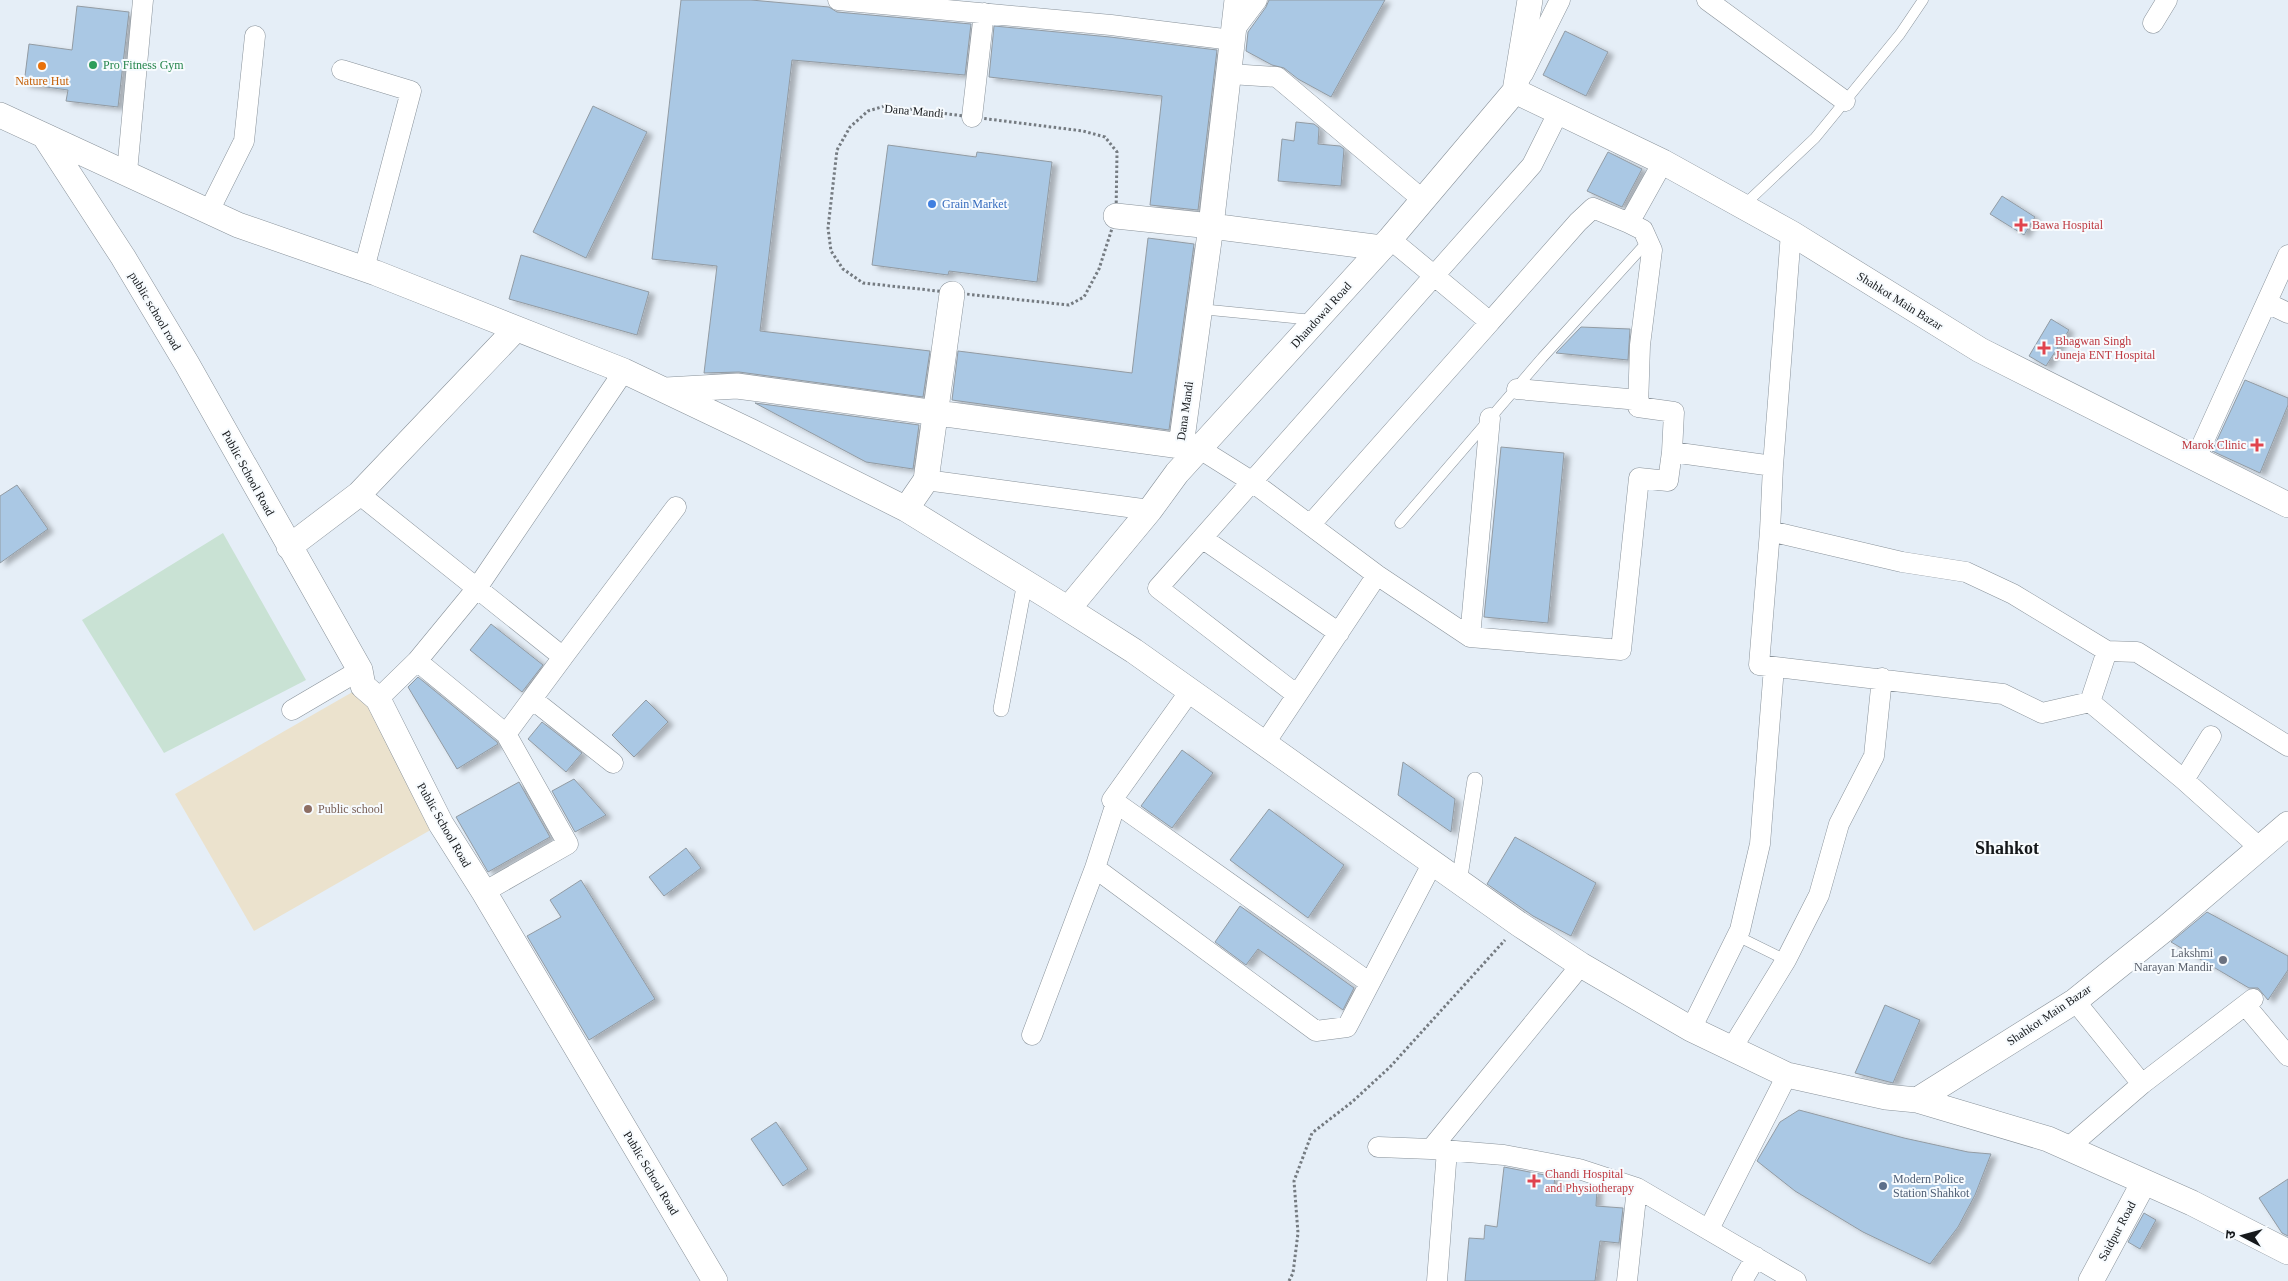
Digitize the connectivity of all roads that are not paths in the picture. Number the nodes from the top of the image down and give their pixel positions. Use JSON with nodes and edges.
{"nodes":[{"id":1,"x":143,"y":0,"type":"edge"},
{"id":2,"x":838,"y":0,"type":"edge"},
{"id":3,"x":1237,"y":0,"type":"edge"},
{"id":4,"x":1257,"y":0,"type":"edge"},
{"id":5,"x":1530,"y":0,"type":"edge"},
{"id":6,"x":1560,"y":0,"type":"edge"},
{"id":7,"x":1707,"y":0,"type":"edge"},
{"id":8,"x":1923,"y":0,"type":"edge"},
{"id":9,"x":2167,"y":0,"type":"edge"},
{"id":10,"x":984,"y":13,"type":"junction"},
{"id":11,"x":2153,"y":23,"type":"dead end"},
{"id":12,"x":1233,"y":34,"type":"junction"},
{"id":13,"x":255,"y":36,"type":"dead end"},
{"id":14,"x":342,"y":70,"type":"dead end"},
{"id":15,"x":1230,"y":74,"type":"junction"},
{"id":16,"x":1515,"y":91,"type":"junction"},
{"id":17,"x":1845,"y":101,"type":"junction"},
{"id":18,"x":1558,"y":113,"type":"junction"},
{"id":19,"x":0,"y":115,"type":"edge"},
{"id":20,"x":972,"y":117,"type":"road end"},
{"id":21,"x":45,"y":137,"type":"junction"},
{"id":22,"x":1663,"y":162,"type":"junction"},
{"id":23,"x":127,"y":172,"type":"junction"},
{"id":24,"x":1423,"y":200,"type":"junction"},
{"id":25,"x":1742,"y":206,"type":"junction"},
{"id":26,"x":209,"y":211,"type":"junction"},
{"id":27,"x":1116,"y":216,"type":"road end"},
{"id":28,"x":1629,"y":223,"type":"junction"},
{"id":29,"x":1211,"y":226,"type":"junction"},
{"id":30,"x":1791,"y":233,"type":"junction"},
{"id":31,"x":1648,"y":241,"type":"junction"},
{"id":32,"x":1386,"y":244,"type":"junction"},
{"id":33,"x":2288,"y":255,"type":"edge"},
{"id":34,"x":364,"y":269,"type":"junction"},
{"id":35,"x":1434,"y":276,"type":"junction"},
{"id":36,"x":952,"y":294,"type":"road end"},
{"id":37,"x":2267,"y":302,"type":"junction"},
{"id":38,"x":1199,"y":309,"type":"junction"},
{"id":39,"x":2288,"y":313,"type":"edge"},
{"id":40,"x":1316,"y":321,"type":"junction"},
{"id":41,"x":1490,"y":322,"type":"junction"},
{"id":42,"x":514,"y":330,"type":"junction"},
{"id":43,"x":187,"y":364,"type":"joint"},
{"id":44,"x":624,"y":371,"type":"junction"},
{"id":45,"x":1517,"y":389,"type":"junction"},
{"id":46,"x":662,"y":390,"type":"junction"},
{"id":47,"x":1639,"y":400,"type":"junction"},
{"id":48,"x":936,"y":413,"type":"junction"},
{"id":49,"x":1490,"y":418,"type":"junction"},
{"id":50,"x":1190,"y":447,"type":"junction"},
{"id":51,"x":1672,"y":452,"type":"junction"},
{"id":52,"x":2196,"y":458,"type":"junction"},
{"id":53,"x":1773,"y":466,"type":"junction"},
{"id":54,"x":926,"y":480,"type":"junction"},
{"id":55,"x":1252,"y":481,"type":"junction"},
{"id":56,"x":360,"y":494,"type":"junction"},
{"id":57,"x":2288,"y":505,"type":"edge"},
{"id":58,"x":676,"y":506,"type":"dead end"},
{"id":59,"x":906,"y":509,"type":"junction"},
{"id":60,"x":1150,"y":510,"type":"junction"},
{"id":61,"x":1400,"y":523,"type":"dead end"},
{"id":62,"x":1310,"y":524,"type":"junction"},
{"id":63,"x":1770,"y":531,"type":"junction"},
{"id":64,"x":1202,"y":538,"type":"junction"},
{"id":65,"x":289,"y":547,"type":"junction"},
{"id":66,"x":1377,"y":575,"type":"junction"},
{"id":67,"x":1025,"y":582,"type":"junction"},
{"id":68,"x":477,"y":588,"type":"junction"},
{"id":69,"x":1068,"y":608,"type":"junction"},
{"id":70,"x":1339,"y":633,"type":"junction"},
{"id":71,"x":1470,"y":637,"type":"junction"},
{"id":72,"x":2107,"y":651,"type":"junction"},
{"id":73,"x":564,"y":657,"type":"junction"},
{"id":74,"x":417,"y":661,"type":"junction"},
{"id":75,"x":1774,"y":667,"type":"junction"},
{"id":76,"x":360,"y":670,"type":"junction"},
{"id":77,"x":1882,"y":678,"type":"junction"},
{"id":78,"x":1190,"y":690,"type":"junction"},
{"id":79,"x":1297,"y":695,"type":"junction"},
{"id":80,"x":378,"y":699,"type":"junction"},
{"id":81,"x":532,"y":699,"type":"junction"},
{"id":82,"x":2090,"y":702,"type":"junction"},
{"id":83,"x":1001,"y":709,"type":"dead end"},
{"id":84,"x":292,"y":710,"type":"dead end"},
{"id":85,"x":506,"y":734,"type":"junction"},
{"id":86,"x":2211,"y":736,"type":"dead end"},
{"id":87,"x":1265,"y":743,"type":"junction"},
{"id":88,"x":2288,"y":746,"type":"edge"},
{"id":89,"x":613,"y":763,"type":"dead end"},
{"id":90,"x":1475,"y":780,"type":"dead end"},
{"id":91,"x":2184,"y":780,"type":"junction"},
{"id":92,"x":1116,"y":803,"type":"junction"},
{"id":93,"x":2288,"y":824,"type":"edge"},
{"id":94,"x":2260,"y":848,"type":"junction"},
{"id":95,"x":1432,"y":864,"type":"junction"},
{"id":96,"x":1095,"y":868,"type":"junction"},
{"id":97,"x":1460,"y":883,"type":"junction"},
{"id":98,"x":484,"y":892,"type":"junction"},
{"id":99,"x":1737,"y":936,"type":"junction"},
{"id":100,"x":1786,"y":960,"type":"junction"},
{"id":101,"x":1581,"y":966,"type":"junction"},
{"id":102,"x":1370,"y":982,"type":"junction"},
{"id":103,"x":2075,"y":1001,"type":"junction"},
{"id":104,"x":1691,"y":1029,"type":"junction"},
{"id":105,"x":1032,"y":1035,"type":"dead end"},
{"id":106,"x":1732,"y":1048,"type":"junction"},
{"id":107,"x":2288,"y":1056,"type":"edge"},
{"id":108,"x":1787,"y":1075,"type":"junction"},
{"id":109,"x":2142,"y":1084,"type":"junction"},
{"id":110,"x":1918,"y":1100,"type":"junction"},
{"id":111,"x":1378,"y":1146,"type":"dead end"},
{"id":112,"x":2069,"y":1147,"type":"junction"},
{"id":113,"x":1439,"y":1150,"type":"junction"},
{"id":114,"x":2144,"y":1182,"type":"junction"},
{"id":115,"x":1637,"y":1188,"type":"junction"},
{"id":116,"x":1710,"y":1229,"type":"junction"},
{"id":117,"x":2288,"y":1252,"type":"edge"},
{"id":118,"x":1756,"y":1257,"type":"junction"},
{"id":119,"x":715,"y":1281,"type":"edge"},
{"id":120,"x":1437,"y":1281,"type":"edge"},
{"id":121,"x":1627,"y":1281,"type":"edge"},
{"id":122,"x":1742,"y":1281,"type":"edge"},
{"id":123,"x":1796,"y":1281,"type":"edge"},
{"id":124,"x":2091,"y":1281,"type":"edge"}],
"edges":[{"from":1,"to":23,"type":"street"},
{"from":2,"to":10,"type":"street"},
{"from":3,"to":12,"type":"street"},
{"from":4,"to":12,"type":"street"},
{"from":5,"to":16,"type":"street"},
{"from":6,"to":16,"type":"street"},
{"from":7,"to":17,"type":"street"},
{"from":8,"to":17,"type":"lane"},
{"from":9,"to":11,"type":"street"},
{"from":10,"to":12,"type":"street"},
{"from":10,"to":20,"type":"street"},
{"from":12,"to":15,"type":"street"},
{"from":13,"to":26,"type":"street"},
{"from":14,"to":34,"type":"street"},
{"from":15,"to":24,"type":"street"},
{"from":15,"to":29,"type":"street"},
{"from":16,"to":18,"type":"street","name":"Shahkot Main Bazar"},
{"from":16,"to":24,"type":"street","name":"Dhandowal Road"},
{"from":17,"to":25,"type":"lane"},
{"from":18,"to":22,"type":"street","name":"Shahkot Main Bazar"},
{"from":18,"to":35,"type":"street"},
{"from":19,"to":21,"type":"street"},
{"from":21,"to":23,"type":"street"},
{"from":21,"to":43,"type":"street","name":"public school road"},
{"from":22,"to":25,"type":"street","name":"Shahkot Main Bazar"},
{"from":22,"to":28,"type":"street"},
{"from":23,"to":26,"type":"street"},
{"from":24,"to":32,"type":"street","name":"Dhandowal Road"},
{"from":25,"to":30,"type":"street","name":"Shahkot Main Bazar"},
{"from":26,"to":34,"type":"street"},
{"from":27,"to":29,"type":"street"},
{"from":28,"to":31,"type":"street"},
{"from":28,"to":41,"type":"street"},
{"from":29,"to":32,"type":"street"},
{"from":29,"to":38,"type":"street","name":"Dana Mandi"},
{"from":30,"to":52,"type":"street","name":"Shahkot Main Bazar"},
{"from":30,"to":53,"type":"street"},
{"from":31,"to":45,"type":"lane"},
{"from":31,"to":47,"type":"street"},
{"from":32,"to":35,"type":"street"},
{"from":32,"to":40,"type":"street","name":"Dhandowal Road"},
{"from":33,"to":37,"type":"street"},
{"from":34,"to":42,"type":"street"},
{"from":35,"to":41,"type":"street"},
{"from":35,"to":55,"type":"street"},
{"from":36,"to":48,"type":"street"},
{"from":37,"to":39,"type":"street"},
{"from":37,"to":52,"type":"street"},
{"from":38,"to":40,"type":"lane"},
{"from":38,"to":50,"type":"street","name":"Dana Mandi"},
{"from":40,"to":50,"type":"street","name":"Dhandowal Road"},
{"from":41,"to":62,"type":"street"},
{"from":42,"to":44,"type":"street"},
{"from":42,"to":56,"type":"street"},
{"from":43,"to":65,"type":"street","name":"Public School Road"},
{"from":44,"to":46,"type":"street"},
{"from":44,"to":68,"type":"street"},
{"from":45,"to":47,"type":"street"},
{"from":45,"to":49,"type":"lane"},
{"from":46,"to":48,"type":"street","name":"Dana Mandi"},
{"from":46,"to":59,"type":"street"},
{"from":47,"to":51,"type":"street"},
{"from":48,"to":50,"type":"street","name":"Dana Mandi"},
{"from":48,"to":54,"type":"street"},
{"from":49,"to":61,"type":"lane"},
{"from":49,"to":71,"type":"street"},
{"from":50,"to":55,"type":"street"},
{"from":50,"to":60,"type":"street"},
{"from":51,"to":53,"type":"street"},
{"from":51,"to":71,"type":"street"},
{"from":52,"to":57,"type":"street","name":"Shahkot Main Bazar"},
{"from":53,"to":63,"type":"street"},
{"from":54,"to":59,"type":"street"},
{"from":54,"to":60,"type":"street"},
{"from":55,"to":62,"type":"street"},
{"from":55,"to":64,"type":"street"},
{"from":56,"to":65,"type":"street"},
{"from":56,"to":68,"type":"street"},
{"from":58,"to":73,"type":"street"},
{"from":59,"to":67,"type":"street"},
{"from":60,"to":69,"type":"street"},
{"from":62,"to":66,"type":"street"},
{"from":63,"to":72,"type":"street"},
{"from":63,"to":75,"type":"street"},
{"from":64,"to":70,"type":"street"},
{"from":64,"to":79,"type":"street"},
{"from":65,"to":76,"type":"street","name":"Public School Road"},
{"from":66,"to":70,"type":"street"},
{"from":66,"to":71,"type":"street"},
{"from":67,"to":69,"type":"street"},
{"from":67,"to":83,"type":"street"},
{"from":68,"to":73,"type":"street"},
{"from":68,"to":74,"type":"street"},
{"from":69,"to":78,"type":"street"},
{"from":70,"to":79,"type":"street"},
{"from":72,"to":82,"type":"street"},
{"from":72,"to":88,"type":"street"},
{"from":73,"to":81,"type":"street"},
{"from":74,"to":80,"type":"street"},
{"from":74,"to":85,"type":"street"},
{"from":75,"to":77,"type":"street"},
{"from":75,"to":99,"type":"street"},
{"from":76,"to":80,"type":"street","name":"Public School Road"},
{"from":76,"to":84,"type":"street"},
{"from":77,"to":82,"type":"street"},
{"from":77,"to":100,"type":"street"},
{"from":78,"to":87,"type":"street"},
{"from":78,"to":92,"type":"street"},
{"from":79,"to":87,"type":"street"},
{"from":80,"to":98,"type":"street","name":"Public School Road"},
{"from":81,"to":85,"type":"street"},
{"from":81,"to":89,"type":"street"},
{"from":82,"to":91,"type":"street"},
{"from":85,"to":98,"type":"street"},
{"from":86,"to":91,"type":"street"},
{"from":87,"to":95,"type":"street"},
{"from":90,"to":97,"type":"street"},
{"from":91,"to":94,"type":"street"},
{"from":92,"to":96,"type":"street"},
{"from":92,"to":102,"type":"street"},
{"from":93,"to":94,"type":"street","name":"Shahkot Main Bazar"},
{"from":94,"to":103,"type":"street","name":"Shahkot Main Bazar"},
{"from":95,"to":97,"type":"street"},
{"from":95,"to":102,"type":"street"},
{"from":96,"to":102,"type":"street"},
{"from":96,"to":105,"type":"street"},
{"from":97,"to":101,"type":"street"},
{"from":98,"to":119,"type":"street","name":"Public School Road"},
{"from":99,"to":100,"type":"lane"},
{"from":99,"to":104,"type":"street"},
{"from":100,"to":106,"type":"street"},
{"from":101,"to":104,"type":"street"},
{"from":101,"to":113,"type":"street"},
{"from":103,"to":109,"type":"street"},
{"from":103,"to":110,"type":"street","name":"Shahkot Main Bazar"},
{"from":104,"to":106,"type":"street"},
{"from":106,"to":108,"type":"street"},
{"from":107,"to":109,"type":"street"},
{"from":108,"to":110,"type":"street"},
{"from":108,"to":116,"type":"street"},
{"from":109,"to":112,"type":"street"},
{"from":110,"to":112,"type":"street"},
{"from":111,"to":113,"type":"street"},
{"from":112,"to":114,"type":"street"},
{"from":113,"to":115,"type":"street"},
{"from":113,"to":120,"type":"street"},
{"from":114,"to":117,"type":"street"},
{"from":114,"to":124,"type":"street","name":"Saidpur Road"},
{"from":115,"to":116,"type":"street"},
{"from":115,"to":121,"type":"street"},
{"from":116,"to":118,"type":"street"},
{"from":118,"to":122,"type":"street"},
{"from":118,"to":123,"type":"street"}]}
